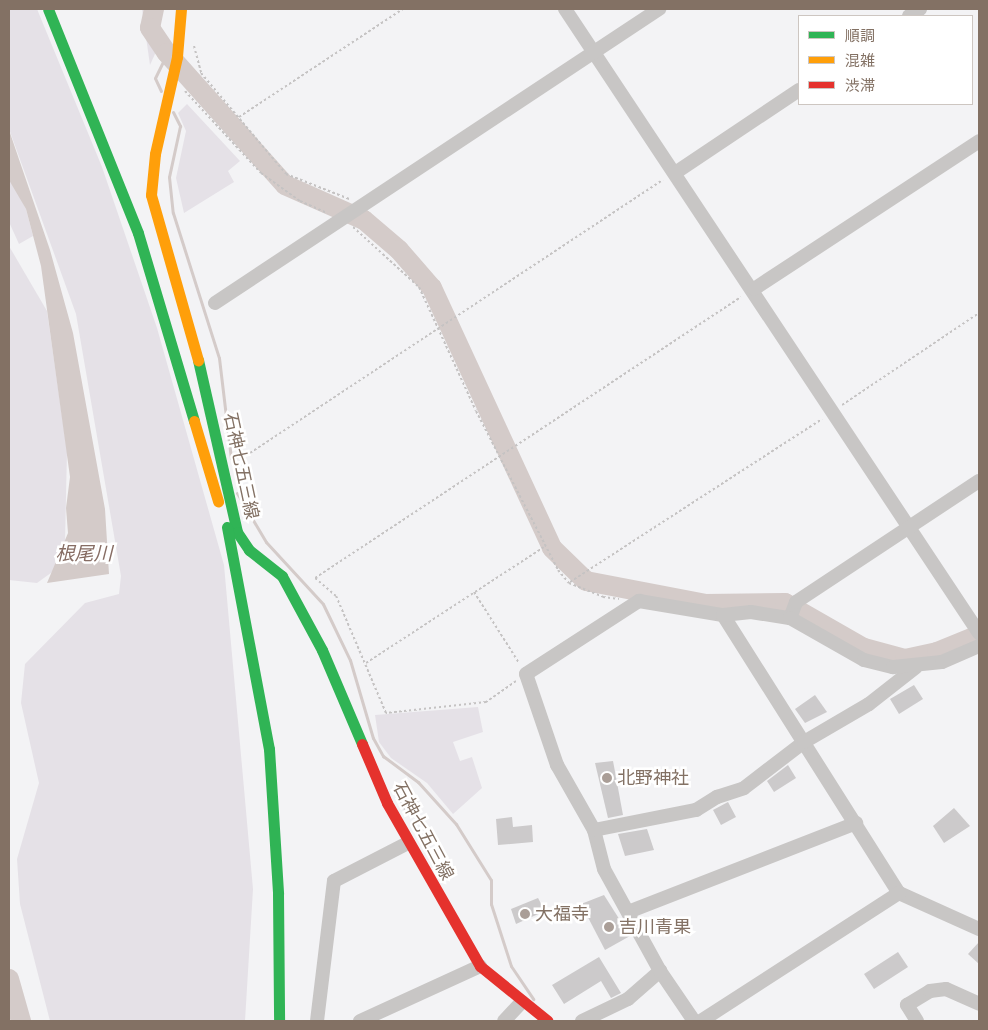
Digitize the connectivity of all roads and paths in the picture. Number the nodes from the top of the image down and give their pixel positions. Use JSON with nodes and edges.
{"nodes":[{"id":1,"x":48,"y":9,"type":"edge"},
{"id":2,"x":181,"y":9,"type":"edge"},
{"id":3,"x":403,"y":9,"type":"edge"},
{"id":4,"x":565,"y":9,"type":"edge"},
{"id":5,"x":659,"y":9,"type":"edge"},
{"id":6,"x":194,"y":37,"type":"dead end"},
{"id":7,"x":594,"y":52,"type":"junction"},
{"id":8,"x":172,"y":76,"type":"junction"},
{"id":9,"x":798,"y":91,"type":"edge"},
{"id":10,"x":239,"y":117,"type":"junction"},
{"id":11,"x":979,"y":141,"type":"edge"},
{"id":12,"x":675,"y":173,"type":"junction"},
{"id":13,"x":363,"y":206,"type":"junction"},
{"id":14,"x":344,"y":219,"type":"junction"},
{"id":15,"x":754,"y":289,"type":"junction"},
{"id":16,"x":216,"y":303,"type":"dead end"},
{"id":17,"x":979,"y":313,"type":"edge"},
{"id":18,"x":436,"y":329,"type":"junction"},
{"id":19,"x":834,"y":410,"type":"junction"},
{"id":20,"x":500,"y":458,"type":"junction"},
{"id":21,"x":222,"y":463,"type":"junction"},
{"id":22,"x":979,"y":481,"type":"edge"},
{"id":23,"x":909,"y":528,"type":"junction"},
{"id":24,"x":544,"y":547,"type":"junction"},
{"id":25,"x":569,"y":583,"type":"junction"},
{"id":26,"x":474,"y":592,"type":"junction"},
{"id":27,"x":639,"y":601,"type":"junction"},
{"id":28,"x":792,"y":611,"type":"junction"},
{"id":29,"x":723,"y":615,"type":"junction"},
{"id":30,"x":977,"y":627,"type":"edge"},
{"id":31,"x":979,"y":646,"type":"edge"},
{"id":32,"x":366,"y":663,"type":"junction"},
{"id":33,"x":916,"y":667,"type":"junction"},
{"id":34,"x":526,"y":674,"type":"junction"},
{"id":35,"x":804,"y":742,"type":"junction"},
{"id":36,"x":856,"y":823,"type":"junction"},
{"id":37,"x":594,"y":830,"type":"junction"},
{"id":38,"x":408,"y":843,"type":"junction"},
{"id":39,"x":899,"y":893,"type":"junction"},
{"id":40,"x":628,"y":912,"type":"junction"},
{"id":41,"x":979,"y":929,"type":"edge"},
{"id":42,"x":480,"y":966,"type":"junction"},
{"id":43,"x":660,"y":971,"type":"junction"},
{"id":44,"x":522,"y":1002,"type":"junction"},
{"id":45,"x":979,"y":1004,"type":"edge"},
{"id":46,"x":279,"y":1021,"type":"edge"},
{"id":47,"x":317,"y":1021,"type":"edge"},
{"id":48,"x":360,"y":1021,"type":"edge"},
{"id":49,"x":504,"y":1021,"type":"edge"},
{"id":50,"x":548,"y":1021,"type":"edge"},
{"id":51,"x":582,"y":1021,"type":"edge"},
{"id":52,"x":694,"y":1021,"type":"edge"},
{"id":53,"x":702,"y":1021,"type":"edge"},
{"id":54,"x":917,"y":1021,"type":"edge"}],
"edges":[{"from":1,"to":46,"type":"main road"},
{"from":2,"to":8,"type":"main road","name":"石神七五三線"},
{"from":3,"to":10,"type":"path"},
{"from":4,"to":7,"type":"street"},
{"from":5,"to":7,"type":"street"},
{"from":6,"to":10,"type":"path"},
{"from":7,"to":12,"type":"street"},
{"from":7,"to":13,"type":"street"},
{"from":8,"to":14,"type":"path"},
{"from":8,"to":21,"type":"main road","name":"石神七五三線"},
{"from":9,"to":12,"type":"street"},
{"from":10,"to":13,"type":"path"},
{"from":11,"to":15,"type":"street"},
{"from":12,"to":15,"type":"street"},
{"from":12,"to":18,"type":"path"},
{"from":13,"to":14,"type":"street"},
{"from":14,"to":16,"type":"street"},
{"from":14,"to":18,"type":"path"},
{"from":15,"to":19,"type":"street"},
{"from":15,"to":20,"type":"path"},
{"from":17,"to":19,"type":"path"},
{"from":18,"to":20,"type":"path"},
{"from":18,"to":21,"type":"path"},
{"from":19,"to":23,"type":"street"},
{"from":19,"to":25,"type":"path"},
{"from":20,"to":24,"type":"path"},
{"from":20,"to":32,"type":"path"},
{"from":21,"to":38,"type":"main road","name":"石神七五三線"},
{"from":22,"to":23,"type":"street"},
{"from":23,"to":28,"type":"street"},
{"from":23,"to":30,"type":"street"},
{"from":24,"to":25,"type":"path"},
{"from":24,"to":26,"type":"path"},
{"from":25,"to":27,"type":"path"},
{"from":26,"to":32,"type":"path"},
{"from":26,"to":34,"type":"path"},
{"from":27,"to":29,"type":"street"},
{"from":27,"to":34,"type":"street"},
{"from":28,"to":29,"type":"street"},
{"from":28,"to":33,"type":"street"},
{"from":29,"to":35,"type":"street"},
{"from":31,"to":33,"type":"street"},
{"from":32,"to":34,"type":"path"},
{"from":33,"to":35,"type":"street"},
{"from":34,"to":37,"type":"street"},
{"from":35,"to":36,"type":"street"},
{"from":35,"to":37,"type":"street"},
{"from":36,"to":39,"type":"street"},
{"from":36,"to":40,"type":"street"},
{"from":37,"to":40,"type":"street"},
{"from":38,"to":42,"type":"main road","name":"石神七五三線"},
{"from":38,"to":47,"type":"street"},
{"from":39,"to":41,"type":"street"},
{"from":39,"to":53,"type":"street"},
{"from":40,"to":43,"type":"street"},
{"from":42,"to":44,"type":"main road","name":"石神七五三線"},
{"from":42,"to":48,"type":"street"},
{"from":43,"to":51,"type":"street"},
{"from":43,"to":52,"type":"street"},
{"from":44,"to":49,"type":"street"},
{"from":44,"to":50,"type":"main road","name":"石神七五三線"},
{"from":45,"to":54,"type":"street"}]}
